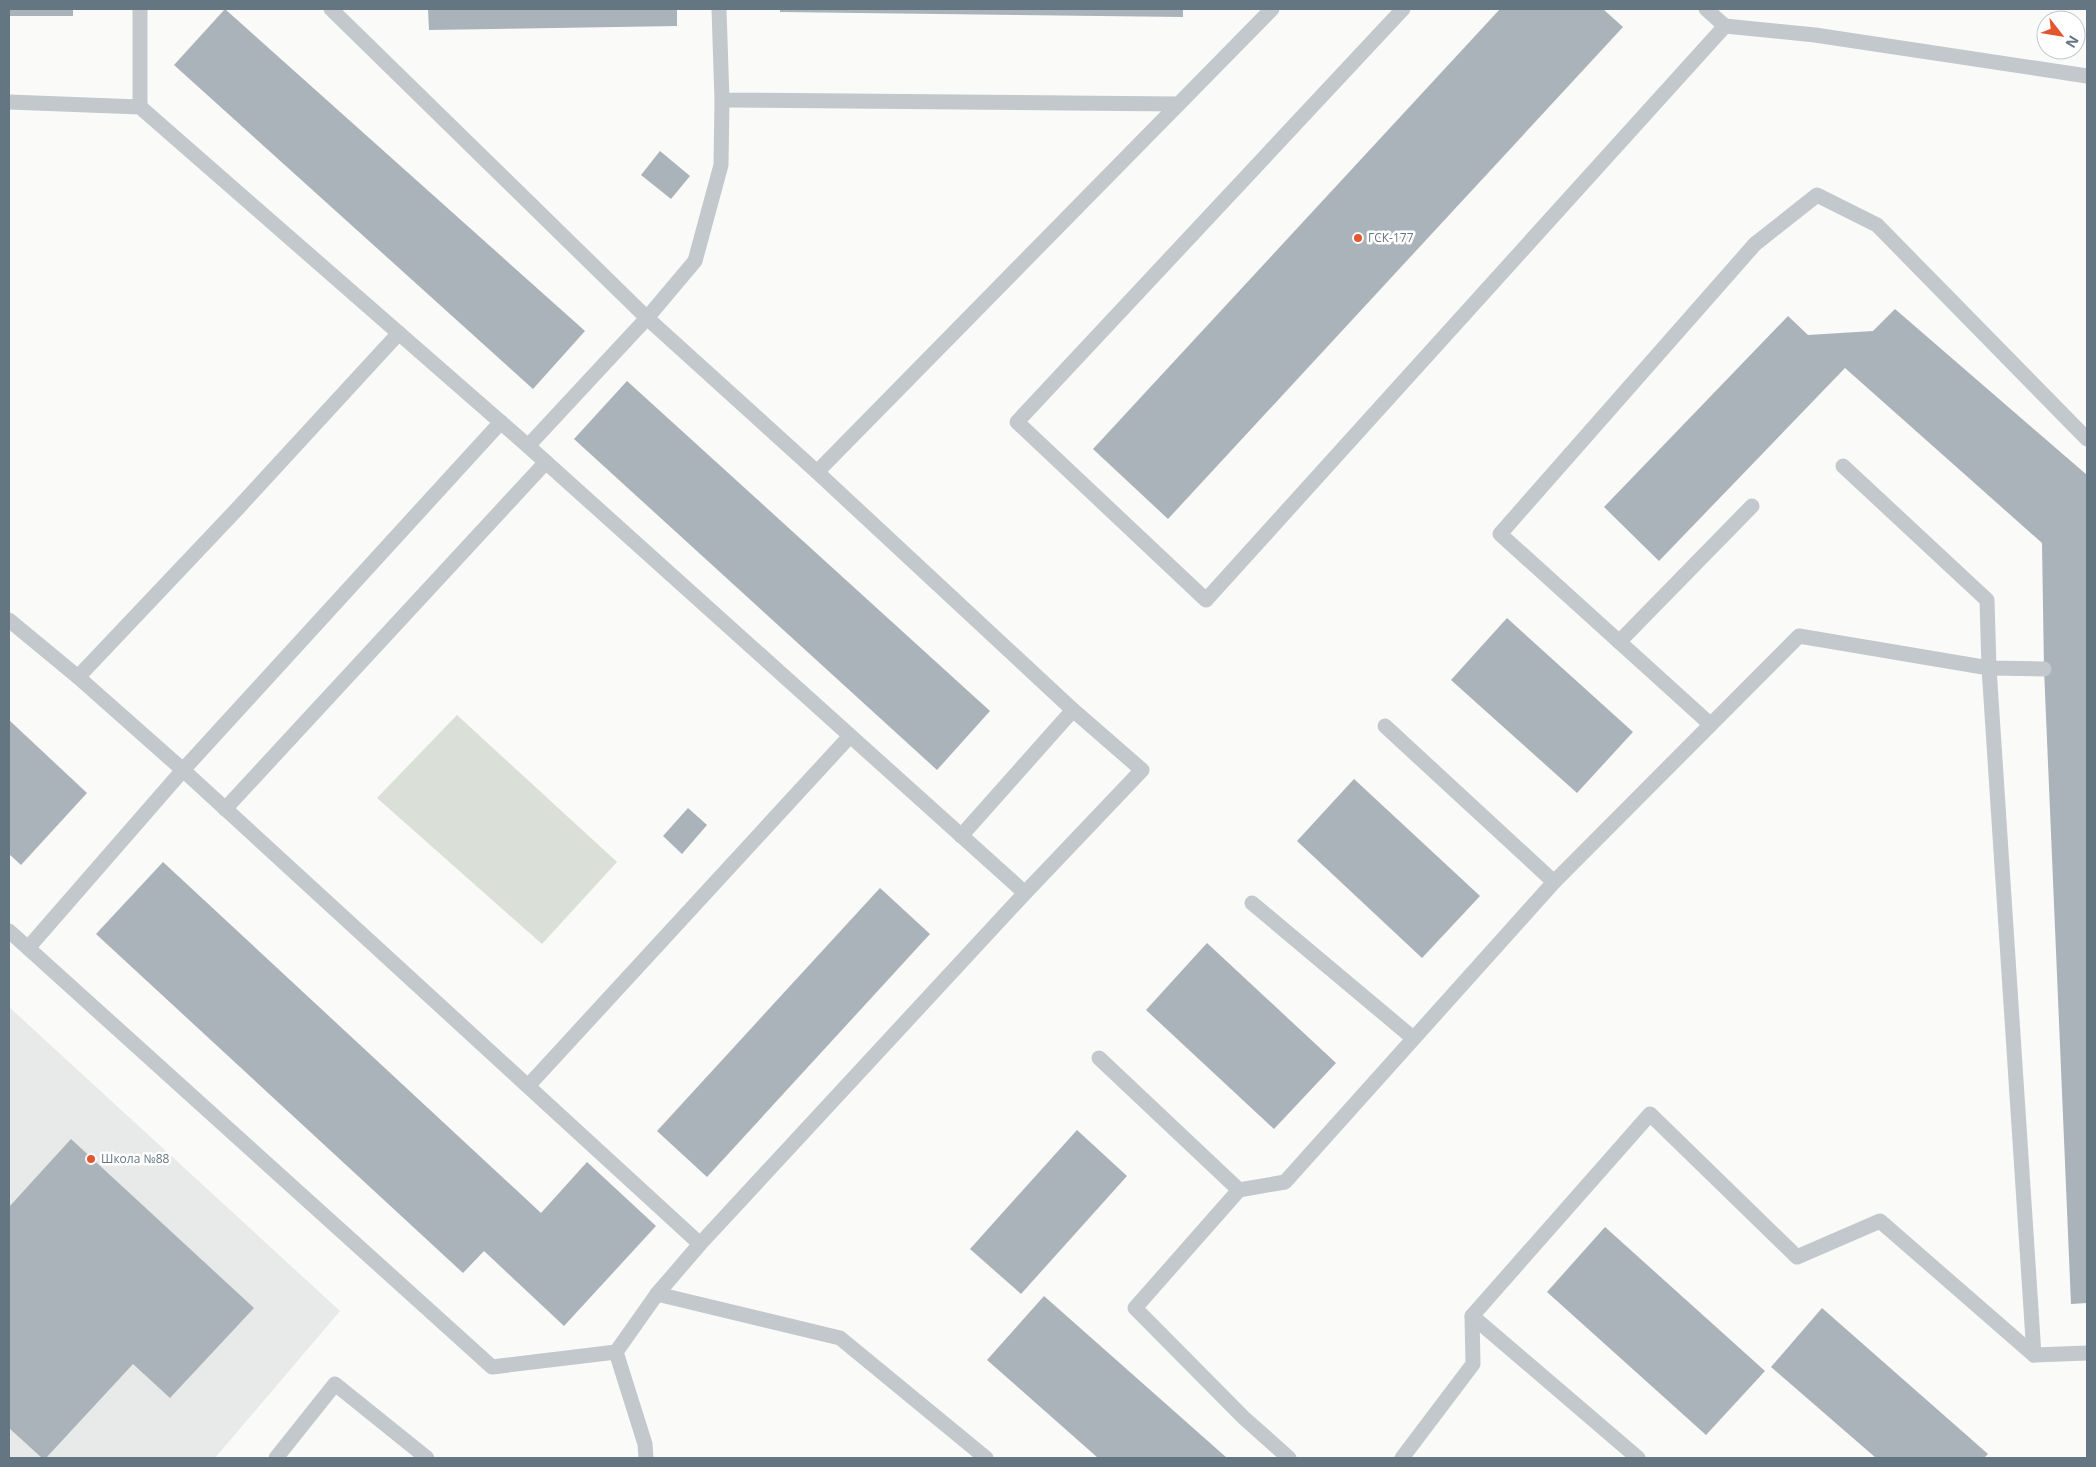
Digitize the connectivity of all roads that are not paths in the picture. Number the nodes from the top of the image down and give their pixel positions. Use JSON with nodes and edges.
{"nodes":[{"id":1,"x":140,"y":9,"type":"edge"},
{"id":2,"x":331,"y":9,"type":"edge"},
{"id":3,"x":719,"y":9,"type":"edge"},
{"id":4,"x":1272,"y":9,"type":"edge"},
{"id":5,"x":1403,"y":9,"type":"edge"},
{"id":6,"x":1706,"y":9,"type":"edge"},
{"id":7,"x":1725,"y":26,"type":"junction"},
{"id":8,"x":2087,"y":76,"type":"edge"},
{"id":9,"x":722,"y":100,"type":"junction"},
{"id":10,"x":9,"y":102,"type":"edge"},
{"id":11,"x":1178,"y":104,"type":"junction"},
{"id":12,"x":140,"y":107,"type":"junction"},
{"id":13,"x":647,"y":318,"type":"junction"},
{"id":14,"x":399,"y":333,"type":"junction"},
{"id":15,"x":501,"y":422,"type":"junction"},
{"id":16,"x":2087,"y":439,"type":"edge"},
{"id":17,"x":528,"y":446,"type":"junction"},
{"id":18,"x":546,"y":462,"type":"junction"},
{"id":19,"x":1843,"y":466,"type":"dead end"},
{"id":20,"x":817,"y":472,"type":"junction"},
{"id":21,"x":1752,"y":506,"type":"dead end"},
{"id":22,"x":9,"y":620,"type":"edge"},
{"id":23,"x":1619,"y":642,"type":"junction"},
{"id":24,"x":1989,"y":668,"type":"junction"},
{"id":25,"x":2044,"y":669,"type":"dead end"},
{"id":26,"x":78,"y":677,"type":"junction"},
{"id":27,"x":1073,"y":710,"type":"junction"},
{"id":28,"x":1710,"y":724,"type":"junction"},
{"id":29,"x":1385,"y":726,"type":"dead end"},
{"id":30,"x":850,"y":736,"type":"junction"},
{"id":31,"x":183,"y":770,"type":"junction"},
{"id":32,"x":225,"y":808,"type":"junction"},
{"id":33,"x":961,"y":836,"type":"junction"},
{"id":34,"x":1554,"y":882,"type":"junction"},
{"id":35,"x":1025,"y":893,"type":"junction"},
{"id":36,"x":1252,"y":903,"type":"dead end"},
{"id":37,"x":9,"y":932,"type":"edge"},
{"id":38,"x":28,"y":948,"type":"junction"},
{"id":39,"x":1413,"y":1038,"type":"junction"},
{"id":40,"x":1099,"y":1058,"type":"dead end"},
{"id":41,"x":528,"y":1086,"type":"junction"},
{"id":42,"x":1239,"y":1190,"type":"junction"},
{"id":43,"x":700,"y":1244,"type":"junction"},
{"id":44,"x":657,"y":1294,"type":"junction"},
{"id":45,"x":1472,"y":1316,"type":"junction"},
{"id":46,"x":616,"y":1352,"type":"junction"},
{"id":47,"x":2087,"y":1354,"type":"edge"},
{"id":48,"x":2034,"y":1355,"type":"junction"},
{"id":49,"x":276,"y":1458,"type":"edge"},
{"id":50,"x":427,"y":1458,"type":"edge"},
{"id":51,"x":646,"y":1458,"type":"edge"},
{"id":52,"x":986,"y":1458,"type":"edge"},
{"id":53,"x":1289,"y":1458,"type":"edge"},
{"id":54,"x":1402,"y":1458,"type":"edge"},
{"id":55,"x":1638,"y":1458,"type":"edge"}],
"edges":[{"from":1,"to":12,"type":"lane"},
{"from":2,"to":13,"type":"lane"},
{"from":3,"to":9,"type":"lane"},
{"from":4,"to":11,"type":"lane"},
{"from":5,"to":7,"type":"lane"},
{"from":6,"to":7,"type":"lane"},
{"from":7,"to":8,"type":"lane"},
{"from":9,"to":11,"type":"lane"},
{"from":9,"to":13,"type":"lane"},
{"from":10,"to":12,"type":"lane"},
{"from":11,"to":20,"type":"lane"},
{"from":12,"to":14,"type":"lane"},
{"from":13,"to":17,"type":"lane"},
{"from":13,"to":20,"type":"lane"},
{"from":14,"to":15,"type":"lane"},
{"from":14,"to":26,"type":"lane"},
{"from":15,"to":17,"type":"lane"},
{"from":15,"to":31,"type":"lane"},
{"from":16,"to":23,"type":"lane"},
{"from":17,"to":18,"type":"lane"},
{"from":18,"to":30,"type":"lane"},
{"from":18,"to":32,"type":"lane"},
{"from":19,"to":24,"type":"lane"},
{"from":20,"to":27,"type":"lane"},
{"from":21,"to":23,"type":"lane"},
{"from":22,"to":26,"type":"lane"},
{"from":23,"to":28,"type":"lane"},
{"from":24,"to":25,"type":"lane"},
{"from":24,"to":28,"type":"lane"},
{"from":24,"to":48,"type":"lane"},
{"from":26,"to":31,"type":"lane"},
{"from":27,"to":33,"type":"lane"},
{"from":27,"to":35,"type":"lane"},
{"from":28,"to":34,"type":"lane"},
{"from":29,"to":34,"type":"lane"},
{"from":30,"to":33,"type":"lane"},
{"from":30,"to":41,"type":"lane"},
{"from":31,"to":32,"type":"lane"},
{"from":31,"to":38,"type":"lane"},
{"from":32,"to":41,"type":"lane"},
{"from":33,"to":35,"type":"lane"},
{"from":34,"to":39,"type":"lane"},
{"from":35,"to":43,"type":"lane"},
{"from":36,"to":39,"type":"lane"},
{"from":37,"to":38,"type":"lane"},
{"from":38,"to":46,"type":"lane"},
{"from":39,"to":42,"type":"lane"},
{"from":40,"to":42,"type":"lane"},
{"from":41,"to":43,"type":"lane"},
{"from":42,"to":53,"type":"lane"},
{"from":43,"to":44,"type":"lane"},
{"from":44,"to":46,"type":"lane"},
{"from":44,"to":52,"type":"lane"},
{"from":45,"to":48,"type":"lane"},
{"from":45,"to":54,"type":"lane"},
{"from":45,"to":55,"type":"lane"},
{"from":46,"to":51,"type":"lane"},
{"from":47,"to":48,"type":"lane"},
{"from":49,"to":50,"type":"lane"}]}
